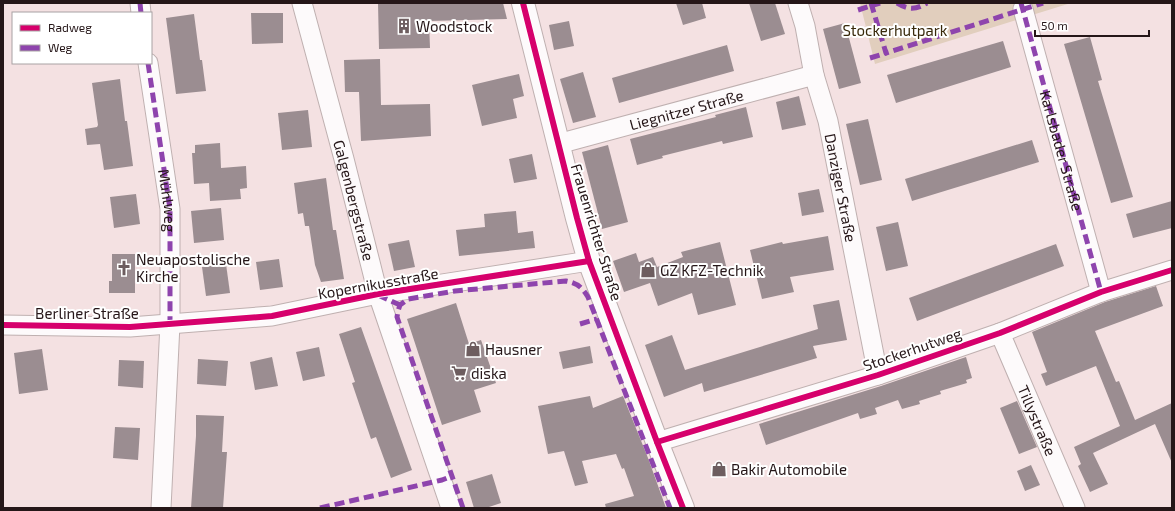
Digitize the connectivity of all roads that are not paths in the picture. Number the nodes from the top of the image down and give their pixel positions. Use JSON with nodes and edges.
{"nodes":[{"id":1,"x":302,"y":3,"type":"edge"},
{"id":2,"x":523,"y":3,"type":"edge"},
{"id":3,"x":798,"y":3,"type":"edge"},
{"id":4,"x":1023,"y":9,"type":"dead end"},
{"id":5,"x":148,"y":64,"type":"edge"},
{"id":6,"x":814,"y":75,"type":"junction"},
{"id":7,"x":558,"y":144,"type":"junction"},
{"id":8,"x":589,"y":261,"type":"junction"},
{"id":9,"x":1172,"y":270,"type":"edge"},
{"id":10,"x":1100,"y":292,"type":"junction"},
{"id":11,"x":378,"y":294,"type":"junction"},
{"id":12,"x":170,"y":324,"type":"junction"},
{"id":13,"x":3,"y":325,"type":"edge"},
{"id":14,"x":1000,"y":333,"type":"junction"},
{"id":15,"x":878,"y":375,"type":"junction"},
{"id":16,"x":657,"y":442,"type":"junction"},
{"id":17,"x":161,"y":508,"type":"edge"},
{"id":18,"x":451,"y":508,"type":"edge"},
{"id":19,"x":683,"y":508,"type":"edge"},
{"id":20,"x":1075,"y":508,"type":"edge"}],
"edges":[{"from":1,"to":11,"type":"street","name":"Galgenbergstraße"},
{"from":2,"to":7,"type":"main road","name":"Frauenrichter Straße"},
{"from":3,"to":6,"type":"street","name":"Danziger Straße"},
{"from":4,"to":10,"type":"street","name":"Karlsbader Straße"},
{"from":5,"to":12,"type":"street","name":"Mühlweg"},
{"from":6,"to":7,"type":"street","name":"Liegnitzer Straße"},
{"from":6,"to":15,"type":"street","name":"Danziger Straße"},
{"from":7,"to":8,"type":"main road","name":"Frauenrichter Straße"},
{"from":8,"to":11,"type":"street","name":"Kopernikusstraße"},
{"from":8,"to":16,"type":"main road","name":"Frauenrichter Straße"},
{"from":9,"to":10,"type":"street","name":"Stockerhutweg"},
{"from":10,"to":14,"type":"street","name":"Stockerhutweg"},
{"from":11,"to":12,"type":"street","name":"Kopernikusstraße"},
{"from":11,"to":18,"type":"street","name":"Galgenbergstraße"},
{"from":12,"to":13,"type":"street","name":"Berliner Straße"},
{"from":12,"to":17,"type":"street","name":"Mühlweg"},
{"from":14,"to":15,"type":"street","name":"Stockerhutweg"},
{"from":14,"to":20,"type":"street","name":"Tillystraße"},
{"from":15,"to":16,"type":"street","name":"Stockerhutweg"},
{"from":16,"to":19,"type":"main road","name":"Frauenrichter Straße"}]}
